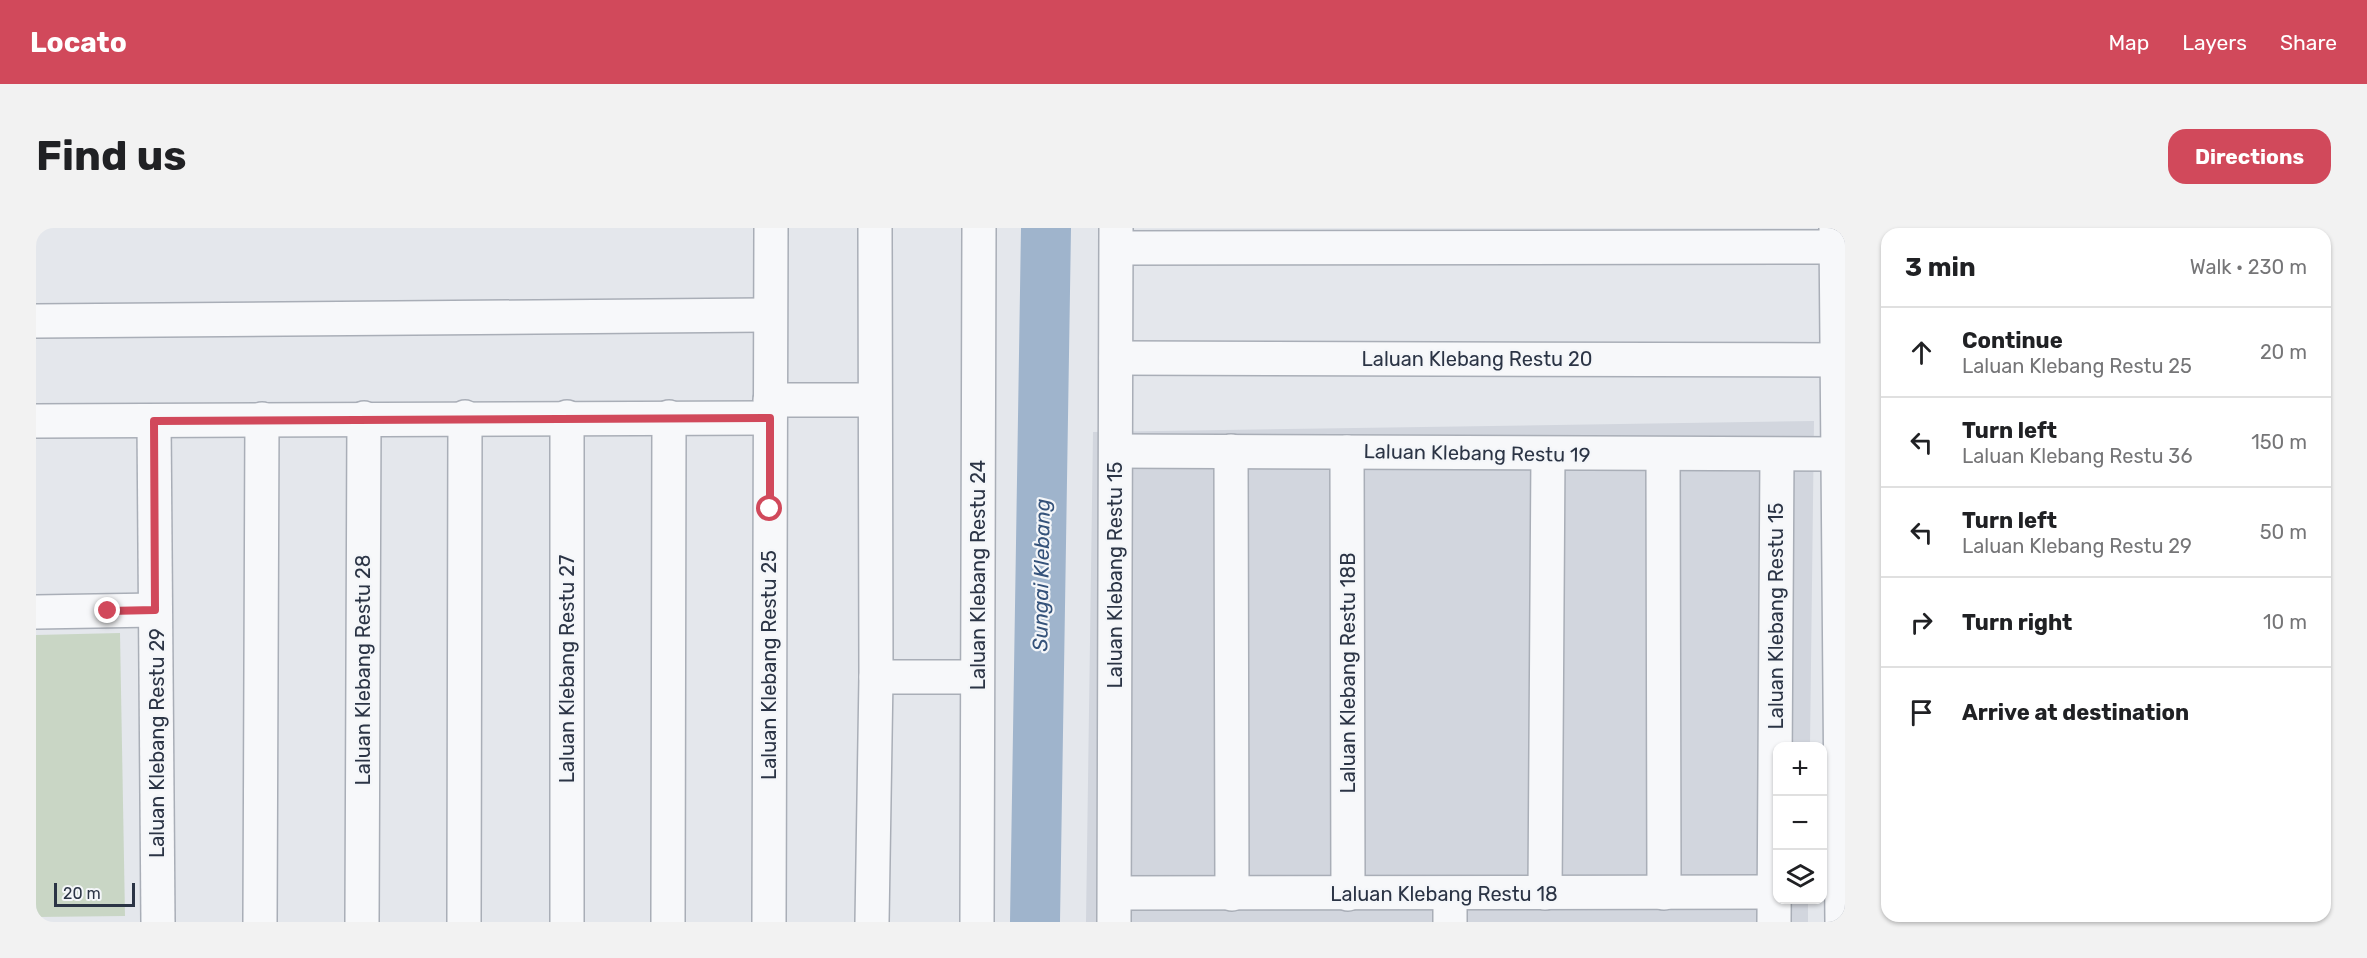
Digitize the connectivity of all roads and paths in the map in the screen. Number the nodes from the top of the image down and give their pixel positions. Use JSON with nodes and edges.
{"nodes":[{"id":1,"x":771,"y":228,"type":"edge"},
{"id":2,"x":875,"y":228,"type":"edge"},
{"id":3,"x":979,"y":228,"type":"edge"},
{"id":4,"x":1836,"y":237,"type":"edge"},
{"id":5,"x":1117,"y":238,"type":"edge"},
{"id":6,"x":770,"y":315,"type":"junction"},
{"id":7,"x":36,"y":321,"type":"edge"},
{"id":8,"x":1116,"y":358,"type":"junction"},
{"id":9,"x":1837,"y":360,"type":"junction"},
{"id":10,"x":874,"y":400,"type":"junction"},
{"id":11,"x":770,"y":409,"type":"junction"},
{"id":12,"x":465,"y":417,"type":"junction"},
{"id":13,"x":567,"y":417,"type":"junction"},
{"id":14,"x":669,"y":417,"type":"junction"},
{"id":15,"x":364,"y":418,"type":"junction"},
{"id":16,"x":262,"y":419,"type":"junction"},
{"id":17,"x":36,"y":421,"type":"edge"},
{"id":18,"x":154,"y":421,"type":"junction"},
{"id":19,"x":1840,"y":442,"type":"edge"},
{"id":20,"x":1116,"y":451,"type":"junction"},
{"id":21,"x":1232,"y":451,"type":"junction"},
{"id":22,"x":1347,"y":452,"type":"junction"},
{"id":23,"x":1548,"y":454,"type":"junction"},
{"id":24,"x":1663,"y":454,"type":"junction"},
{"id":25,"x":1777,"y":454,"type":"junction"},
{"id":26,"x":155,"y":610,"type":"junction"},
{"id":27,"x":36,"y":612,"type":"edge"},
{"id":28,"x":876,"y":677,"type":"junction"},
{"id":29,"x":977,"y":677,"type":"junction"},
{"id":30,"x":1843,"y":722,"type":"edge"},
{"id":31,"x":1545,"y":893,"type":"junction"},
{"id":32,"x":1664,"y":893,"type":"junction"},
{"id":33,"x":1232,"y":894,"type":"junction"},
{"id":34,"x":1348,"y":894,"type":"junction"},
{"id":35,"x":1774,"y":907,"type":"edge"},
{"id":36,"x":1114,"y":908,"type":"edge"},
{"id":37,"x":1450,"y":908,"type":"edge"},
{"id":38,"x":158,"y":922,"type":"edge"},
{"id":39,"x":260,"y":922,"type":"edge"},
{"id":40,"x":362,"y":922,"type":"edge"},
{"id":41,"x":464,"y":922,"type":"edge"},
{"id":42,"x":567,"y":922,"type":"edge"},
{"id":43,"x":668,"y":922,"type":"edge"},
{"id":44,"x":769,"y":922,"type":"edge"},
{"id":45,"x":872,"y":922,"type":"edge"},
{"id":46,"x":977,"y":922,"type":"edge"},
{"id":47,"x":1842,"y":922,"type":"edge"}],
"edges":[{"from":1,"to":6,"type":"street","name":"Laluan Klebang Restu 25"},
{"from":2,"to":10,"type":"street"},
{"from":3,"to":29,"type":"street","name":"Laluan Klebang Restu 24"},
{"from":4,"to":5,"type":"street"},
{"from":4,"to":9,"type":"street"},
{"from":5,"to":8,"type":"street","name":"Laluan Klebang Restu 15"},
{"from":6,"to":7,"type":"street"},
{"from":6,"to":11,"type":"street","name":"Laluan Klebang Restu 25"},
{"from":8,"to":9,"type":"street","name":"Laluan Klebang Restu 20"},
{"from":8,"to":20,"type":"street","name":"Laluan Klebang Restu 15"},
{"from":9,"to":19,"type":"street"},
{"from":10,"to":11,"type":"street"},
{"from":10,"to":28,"type":"street"},
{"from":11,"to":14,"type":"street"},
{"from":11,"to":44,"type":"street","name":"Laluan Klebang Restu 25"},
{"from":12,"to":13,"type":"street"},
{"from":12,"to":15,"type":"street"},
{"from":12,"to":41,"type":"street"},
{"from":13,"to":14,"type":"street"},
{"from":13,"to":42,"type":"street","name":"Laluan Klebang Restu 27"},
{"from":14,"to":43,"type":"street"},
{"from":15,"to":16,"type":"street"},
{"from":15,"to":40,"type":"street","name":"Laluan Klebang Restu 28"},
{"from":16,"to":18,"type":"street"},
{"from":16,"to":39,"type":"street"},
{"from":17,"to":18,"type":"street"},
{"from":18,"to":26,"type":"street","name":"Laluan Klebang Restu 29"},
{"from":19,"to":25,"type":"street","name":"Laluan Klebang Restu 19"},
{"from":19,"to":30,"type":"street"},
{"from":20,"to":21,"type":"street","name":"Laluan Klebang Restu 19"},
{"from":20,"to":36,"type":"street","name":"Laluan Klebang Restu 15"},
{"from":21,"to":22,"type":"street","name":"Laluan Klebang Restu 19"},
{"from":21,"to":33,"type":"street"},
{"from":22,"to":23,"type":"street","name":"Laluan Klebang Restu 19"},
{"from":22,"to":34,"type":"street","name":"Laluan Klebang Restu 18B"},
{"from":23,"to":24,"type":"street","name":"Laluan Klebang Restu 19"},
{"from":23,"to":31,"type":"street"},
{"from":24,"to":25,"type":"street","name":"Laluan Klebang Restu 19"},
{"from":24,"to":32,"type":"street"},
{"from":25,"to":35,"type":"street","name":"Laluan Klebang Restu 15"},
{"from":26,"to":27,"type":"street"},
{"from":26,"to":38,"type":"street","name":"Laluan Klebang Restu 29"},
{"from":28,"to":29,"type":"street"},
{"from":28,"to":45,"type":"street"},
{"from":29,"to":46,"type":"street","name":"Laluan Klebang Restu 24"},
{"from":30,"to":47,"type":"street"},
{"from":31,"to":32,"type":"street","name":"Laluan Klebang Restu 18"},
{"from":31,"to":37,"type":"street","name":"Laluan Klebang Restu 18"},
{"from":32,"to":35,"type":"street","name":"Laluan Klebang Restu 18"},
{"from":33,"to":34,"type":"street","name":"Laluan Klebang Restu 18"},
{"from":33,"to":36,"type":"street","name":"Laluan Klebang Restu 18"},
{"from":34,"to":37,"type":"street","name":"Laluan Klebang Restu 18"}]}
